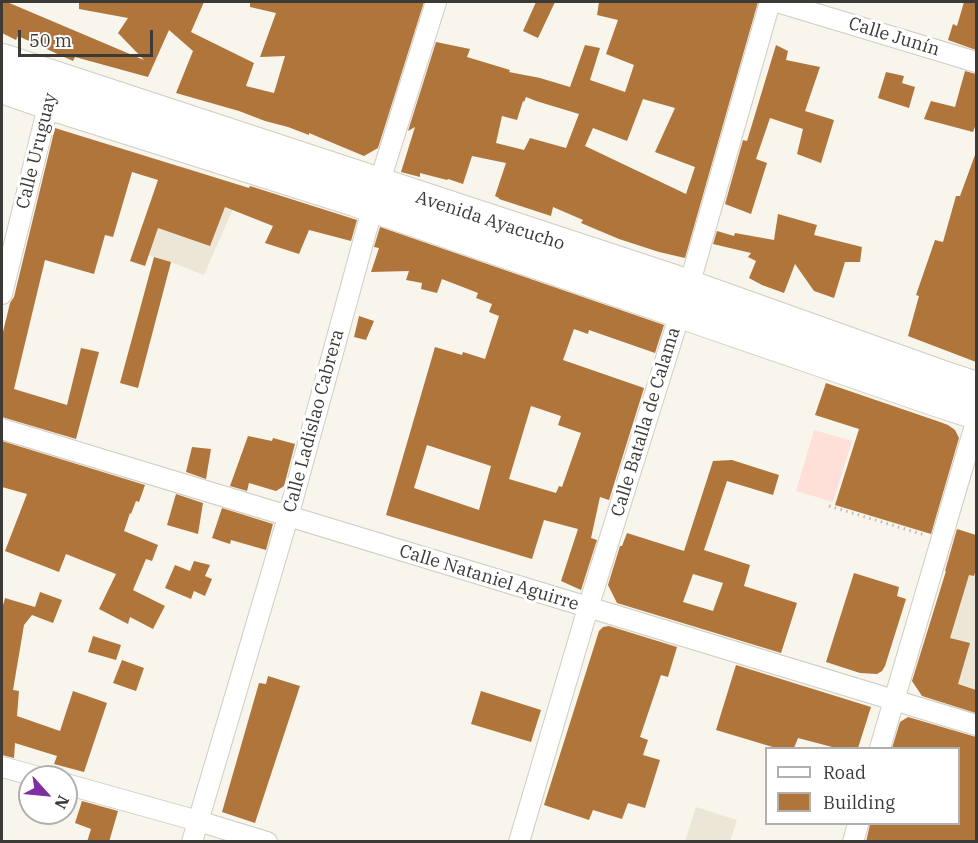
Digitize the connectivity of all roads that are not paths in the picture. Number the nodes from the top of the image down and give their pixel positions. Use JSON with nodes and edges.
{"nodes":[{"id":1,"x":436,"y":2,"type":"edge"},
{"id":2,"x":770,"y":2,"type":"edge"},
{"id":3,"x":777,"y":2,"type":"edge"},
{"id":4,"x":2,"y":60,"type":"edge"},
{"id":5,"x":976,"y":62,"type":"edge"},
{"id":6,"x":2,"y":87,"type":"edge"},
{"id":7,"x":52,"y":90,"type":"junction"},
{"id":8,"x":376,"y":195,"type":"junction"},
{"id":9,"x":2,"y":294,"type":"edge"},
{"id":10,"x":684,"y":299,"type":"junction"},
{"id":11,"x":976,"y":388,"type":"edge"},
{"id":12,"x":976,"y":413,"type":"edge"},
{"id":13,"x":976,"y":422,"type":"edge"},
{"id":14,"x":2,"y":429,"type":"edge"},
{"id":15,"x":288,"y":517,"type":"junction"},
{"id":16,"x":588,"y":608,"type":"junction"},
{"id":17,"x":894,"y":699,"type":"junction"},
{"id":18,"x":976,"y":725,"type":"edge"},
{"id":19,"x":880,"y":747,"type":"edge"},
{"id":20,"x":2,"y":766,"type":"edge"},
{"id":21,"x":18,"y":771,"type":"edge"},
{"id":22,"x":78,"y":787,"type":"edge"},
{"id":23,"x":198,"y":821,"type":"junction"},
{"id":24,"x":858,"y":825,"type":"edge"},
{"id":25,"x":192,"y":842,"type":"edge"},
{"id":26,"x":267,"y":842,"type":"edge"},
{"id":27,"x":519,"y":842,"type":"edge"},
{"id":28,"x":853,"y":842,"type":"edge"}],
"edges":[{"from":1,"to":8,"type":"street","name":"Calle Ladislao Cabrera"},
{"from":2,"to":10,"type":"street","name":"Calle Batalla de Calama"},
{"from":3,"to":5,"type":"street","name":"Calle Junín"},
{"from":4,"to":7,"type":"main road","name":"Avenida Ayacucho"},
{"from":6,"to":7,"type":"main road","name":"Avenida Ayacucho"},
{"from":7,"to":8,"type":"main road","name":"Avenida Ayacucho"},
{"from":7,"to":9,"type":"street","name":"Calle Uruguay"},
{"from":8,"to":10,"type":"main road","name":"Avenida Ayacucho"},
{"from":8,"to":15,"type":"street","name":"Calle Ladislao Cabrera"},
{"from":10,"to":11,"type":"main road","name":"Avenida Ayacucho"},
{"from":10,"to":12,"type":"main road","name":"Avenida Ayacucho"},
{"from":10,"to":16,"type":"street","name":"Calle Batalla de Calama"},
{"from":13,"to":17,"type":"street"},
{"from":14,"to":15,"type":"street","name":"Calle Nataniel Aguirre"},
{"from":15,"to":16,"type":"street","name":"Calle Nataniel Aguirre"},
{"from":15,"to":23,"type":"street","name":"Calle Ladislao Cabrera"},
{"from":16,"to":17,"type":"street","name":"Calle Nataniel Aguirre"},
{"from":16,"to":27,"type":"street","name":"Calle Batalla de Calama"},
{"from":17,"to":18,"type":"street","name":"Calle Nataniel Aguirre"},
{"from":17,"to":19,"type":"street"},
{"from":20,"to":21,"type":"street"},
{"from":22,"to":23,"type":"street"},
{"from":23,"to":25,"type":"street","name":"Calle Ladislao Cabrera"},
{"from":23,"to":26,"type":"street"},
{"from":24,"to":28,"type":"street"}]}
